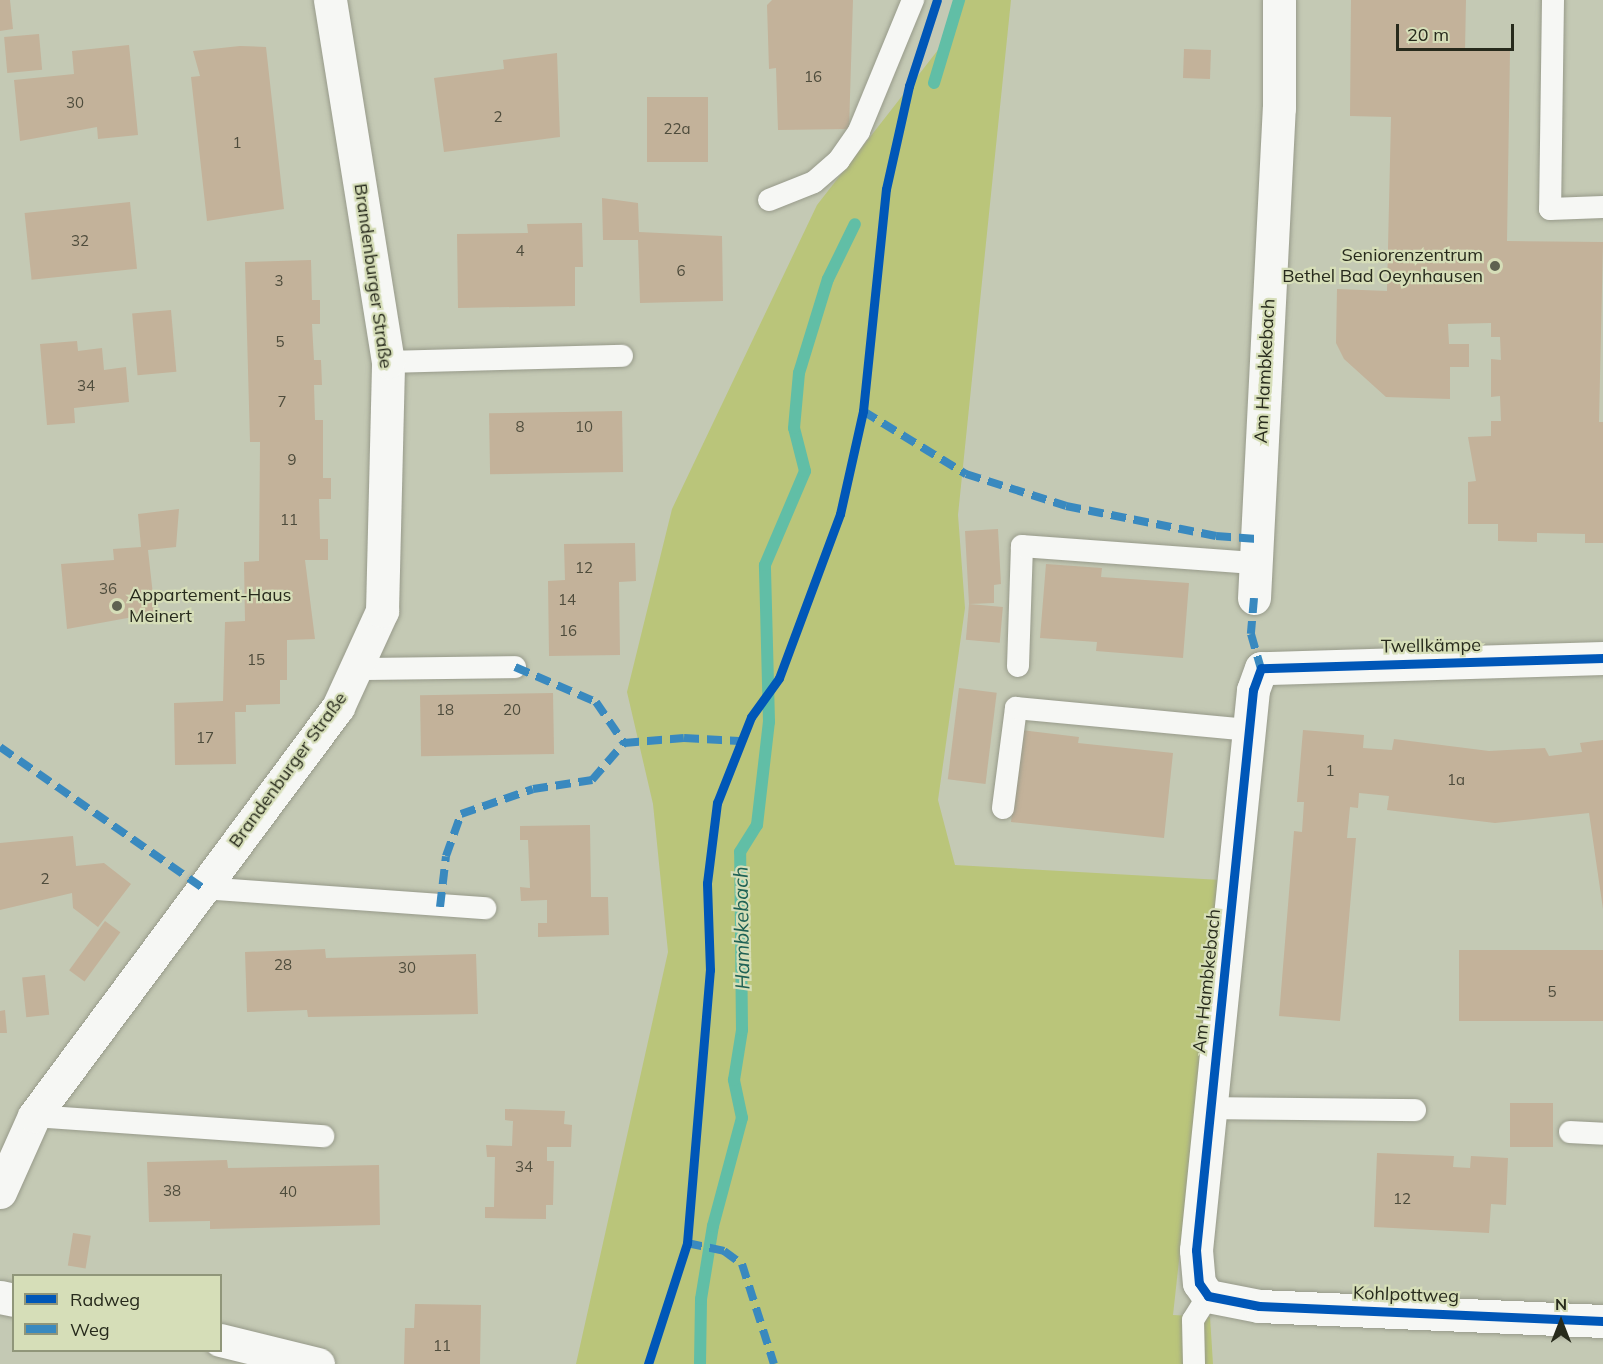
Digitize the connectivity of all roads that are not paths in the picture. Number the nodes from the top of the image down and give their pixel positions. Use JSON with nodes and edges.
{"nodes":[{"id":1,"x":330,"y":0,"type":"edge"},
{"id":2,"x":913,"y":0,"type":"edge"},
{"id":3,"x":1279,"y":0,"type":"edge"},
{"id":4,"x":1553,"y":0,"type":"edge"},
{"id":5,"x":769,"y":200,"type":"dead end"},
{"id":6,"x":1603,"y":207,"type":"edge"},
{"id":7,"x":622,"y":356,"type":"dead end"},
{"id":8,"x":388,"y":362,"type":"junction"},
{"id":9,"x":1256,"y":563,"type":"junction"},
{"id":10,"x":1254,"y":598,"type":"dead end"},
{"id":11,"x":1603,"y":658,"type":"edge"},
{"id":12,"x":1018,"y":666,"type":"dead end"},
{"id":13,"x":515,"y":667,"type":"dead end"},
{"id":14,"x":1261,"y":668,"type":"joint"},
{"id":15,"x":357,"y":669,"type":"junction"},
{"id":16,"x":1250,"y":730,"type":"junction"},
{"id":17,"x":1003,"y":808,"type":"dead end"},
{"id":18,"x":203,"y":888,"type":"junction"},
{"id":19,"x":485,"y":908,"type":"dead end"},
{"id":20,"x":1210,"y":1108,"type":"junction"},
{"id":21,"x":1415,"y":1110,"type":"dead end"},
{"id":22,"x":34,"y":1116,"type":"junction"},
{"id":23,"x":1570,"y":1132,"type":"dead end"},
{"id":24,"x":1603,"y":1134,"type":"edge"},
{"id":25,"x":323,"y":1136,"type":"dead end"},
{"id":26,"x":0,"y":1192,"type":"edge"},
{"id":27,"x":1208,"y":1296,"type":"junction"},
{"id":28,"x":1603,"y":1321,"type":"edge"},
{"id":29,"x":222,"y":1340,"type":"edge"},
{"id":30,"x":318,"y":1364,"type":"edge"},
{"id":31,"x":1194,"y":1364,"type":"edge"}],
"edges":[{"from":1,"to":8,"type":"street","name":"Brandenburger Straße"},
{"from":2,"to":5,"type":"lane"},
{"from":3,"to":9,"type":"street","name":"Am Hambkebach"},
{"from":4,"to":6,"type":"lane"},
{"from":7,"to":8,"type":"lane"},
{"from":8,"to":15,"type":"street","name":"Brandenburger Straße"},
{"from":9,"to":10,"type":"street","name":"Am Hambkebach"},
{"from":9,"to":12,"type":"lane"},
{"from":11,"to":14,"type":"street","name":"Twellkämpe"},
{"from":13,"to":15,"type":"lane"},
{"from":14,"to":16,"type":"street","name":"Am Hambkebach"},
{"from":15,"to":18,"type":"street","name":"Brandenburger Straße"},
{"from":16,"to":17,"type":"lane"},
{"from":16,"to":20,"type":"street","name":"Am Hambkebach"},
{"from":18,"to":19,"type":"lane"},
{"from":18,"to":22,"type":"street","name":"Brandenburger Straße"},
{"from":20,"to":21,"type":"lane"},
{"from":20,"to":27,"type":"street","name":"Am Hambkebach"},
{"from":22,"to":25,"type":"lane"},
{"from":22,"to":26,"type":"street","name":"Brandenburger Straße"},
{"from":23,"to":24,"type":"lane"},
{"from":27,"to":28,"type":"street","name":"Kohlpottweg"},
{"from":27,"to":31,"type":"lane"},
{"from":29,"to":30,"type":"street"}]}
